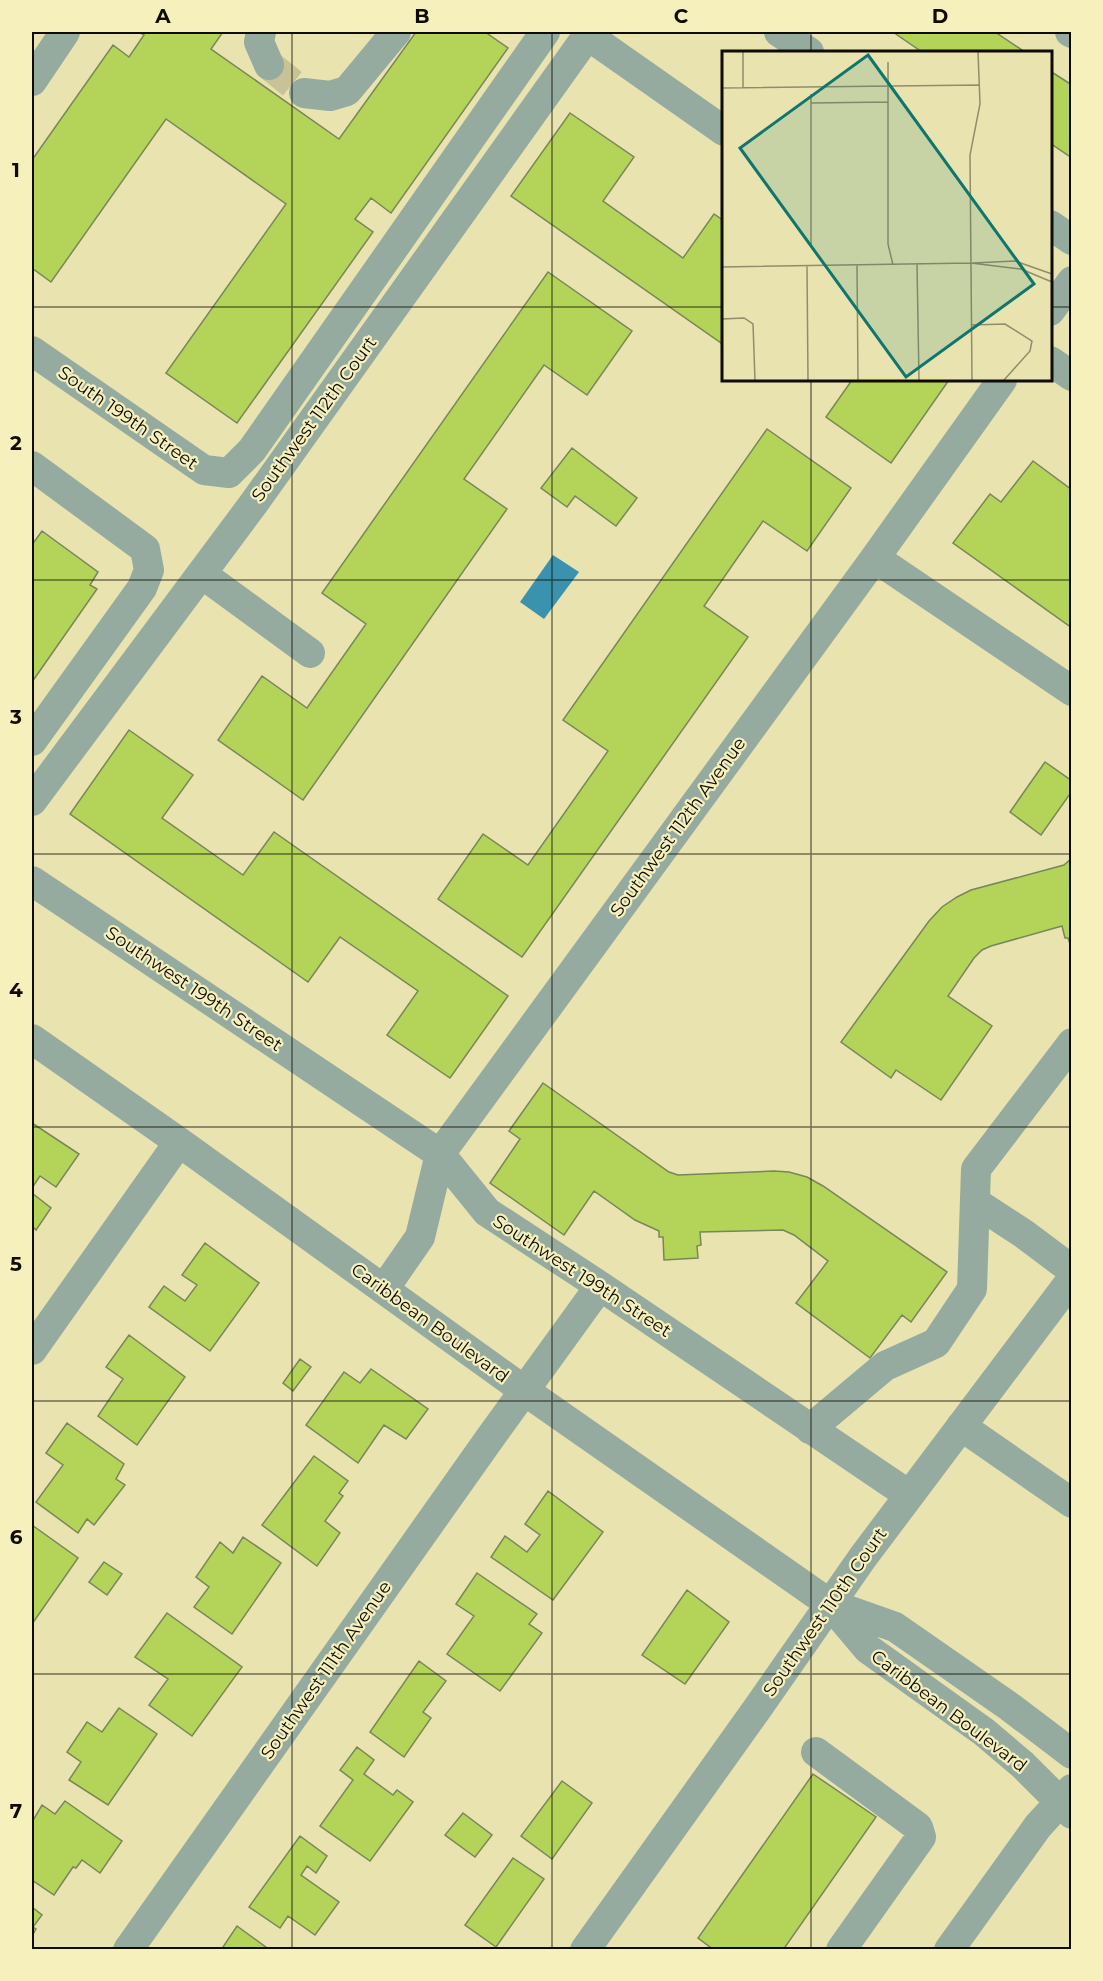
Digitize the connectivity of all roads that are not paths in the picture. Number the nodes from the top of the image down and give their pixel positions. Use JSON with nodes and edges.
{"nodes":[{"id":1,"x":65,"y":32,"type":"edge"},
{"id":2,"x":261,"y":32,"type":"edge"},
{"id":3,"x":396,"y":32,"type":"edge"},
{"id":4,"x":545,"y":32,"type":"edge"},
{"id":5,"x":779,"y":32,"type":"edge"},
{"id":6,"x":588,"y":33,"type":"edge"},
{"id":7,"x":808,"y":51,"type":"edge"},
{"id":8,"x":268,"y":65,"type":"tunnel mouth"},
{"id":9,"x":32,"y":81,"type":"edge"},
{"id":10,"x":304,"y":93,"type":"tunnel mouth"},
{"id":11,"x":722,"y":130,"type":"edge"},
{"id":12,"x":1052,"y":226,"type":"edge"},
{"id":13,"x":1071,"y":240,"type":"edge"},
{"id":14,"x":1071,"y":281,"type":"edge"},
{"id":15,"x":1052,"y":308,"type":"edge"},
{"id":16,"x":32,"y":351,"type":"edge"},
{"id":17,"x":1052,"y":362,"type":"edge"},
{"id":18,"x":1071,"y":376,"type":"edge"},
{"id":19,"x":1001,"y":381,"type":"edge"},
{"id":20,"x":32,"y":466,"type":"edge"},
{"id":21,"x":875,"y":558,"type":"junction"},
{"id":22,"x":202,"y":574,"type":"junction"},
{"id":23,"x":310,"y":653,"type":"dead end"},
{"id":24,"x":1071,"y":691,"type":"edge"},
{"id":25,"x":32,"y":741,"type":"edge"},
{"id":26,"x":32,"y":801,"type":"edge"},
{"id":27,"x":32,"y":881,"type":"edge"},
{"id":28,"x":32,"y":1039,"type":"edge"},
{"id":29,"x":1071,"y":1043,"type":"edge"},
{"id":30,"x":179,"y":1142,"type":"junction"},
{"id":31,"x":440,"y":1154,"type":"junction"},
{"id":32,"x":975,"y":1202,"type":"junction"},
{"id":33,"x":1071,"y":1270,"type":"edge"},
{"id":34,"x":1071,"y":1279,"type":"edge"},
{"id":35,"x":600,"y":1286,"type":"junction"},
{"id":36,"x":384,"y":1289,"type":"junction"},
{"id":37,"x":32,"y":1350,"type":"edge"},
{"id":38,"x":525,"y":1391,"type":"junction"},
{"id":39,"x":961,"y":1426,"type":"junction"},
{"id":40,"x":810,"y":1429,"type":"junction"},
{"id":41,"x":909,"y":1495,"type":"junction"},
{"id":42,"x":1071,"y":1503,"type":"edge"},
{"id":43,"x":830,"y":1604,"type":"junction"},
{"id":44,"x":816,"y":1752,"type":"dead end"},
{"id":45,"x":1071,"y":1754,"type":"edge"},
{"id":46,"x":1068,"y":1801,"type":"edge"},
{"id":47,"x":128,"y":1950,"type":"edge"},
{"id":48,"x":585,"y":1950,"type":"edge"},
{"id":49,"x":841,"y":1950,"type":"edge"},
{"id":50,"x":950,"y":1950,"type":"edge"}],
"edges":[{"from":1,"to":9,"type":"street"},
{"from":2,"to":8,"type":"street"},
{"from":3,"to":10,"type":"street"},
{"from":4,"to":16,"type":"street","name":"South 199th Street"},
{"from":5,"to":7,"type":"street"},
{"from":6,"to":11,"type":"street"},
{"from":6,"to":22,"type":"street","name":"Southwest 112th Court"},
{"from":12,"to":13,"type":"street"},
{"from":14,"to":15,"type":"street"},
{"from":17,"to":18,"type":"street"},
{"from":19,"to":21,"type":"street","name":"Southwest 112th Avenue"},
{"from":20,"to":25,"type":"street"},
{"from":21,"to":24,"type":"street"},
{"from":21,"to":31,"type":"street","name":"Southwest 112th Avenue"},
{"from":22,"to":23,"type":"street"},
{"from":22,"to":26,"type":"street","name":"Southwest 112th Court"},
{"from":27,"to":31,"type":"street","name":"Southwest 199th Street"},
{"from":28,"to":30,"type":"street","name":"Caribbean Boulevard"},
{"from":29,"to":32,"type":"street"},
{"from":30,"to":36,"type":"street","name":"Caribbean Boulevard"},
{"from":30,"to":37,"type":"street"},
{"from":31,"to":35,"type":"street","name":"Southwest 199th Street"},
{"from":31,"to":36,"type":"street","name":"Southwest 112th Avenue"},
{"from":32,"to":33,"type":"street"},
{"from":32,"to":40,"type":"street"},
{"from":34,"to":39,"type":"street","name":"Southwest 110th Court"},
{"from":35,"to":38,"type":"street","name":"Southwest 111th Avenue"},
{"from":35,"to":40,"type":"street","name":"Southwest 199th Street"},
{"from":36,"to":38,"type":"street","name":"Caribbean Boulevard"},
{"from":38,"to":43,"type":"street","name":"Caribbean Boulevard"},
{"from":38,"to":47,"type":"street","name":"Southwest 111th Avenue"},
{"from":39,"to":41,"type":"street","name":"Southwest 110th Court"},
{"from":39,"to":42,"type":"street"},
{"from":40,"to":41,"type":"street","name":"Southwest 199th Street"},
{"from":41,"to":43,"type":"street","name":"Southwest 110th Court"},
{"from":43,"to":45,"type":"street","name":"Caribbean Boulevard"},
{"from":43,"to":46,"type":"street","name":"Caribbean Boulevard"},
{"from":43,"to":48,"type":"street","name":"Southwest 110th Court"},
{"from":44,"to":49,"type":"street"},
{"from":46,"to":50,"type":"street"}]}
